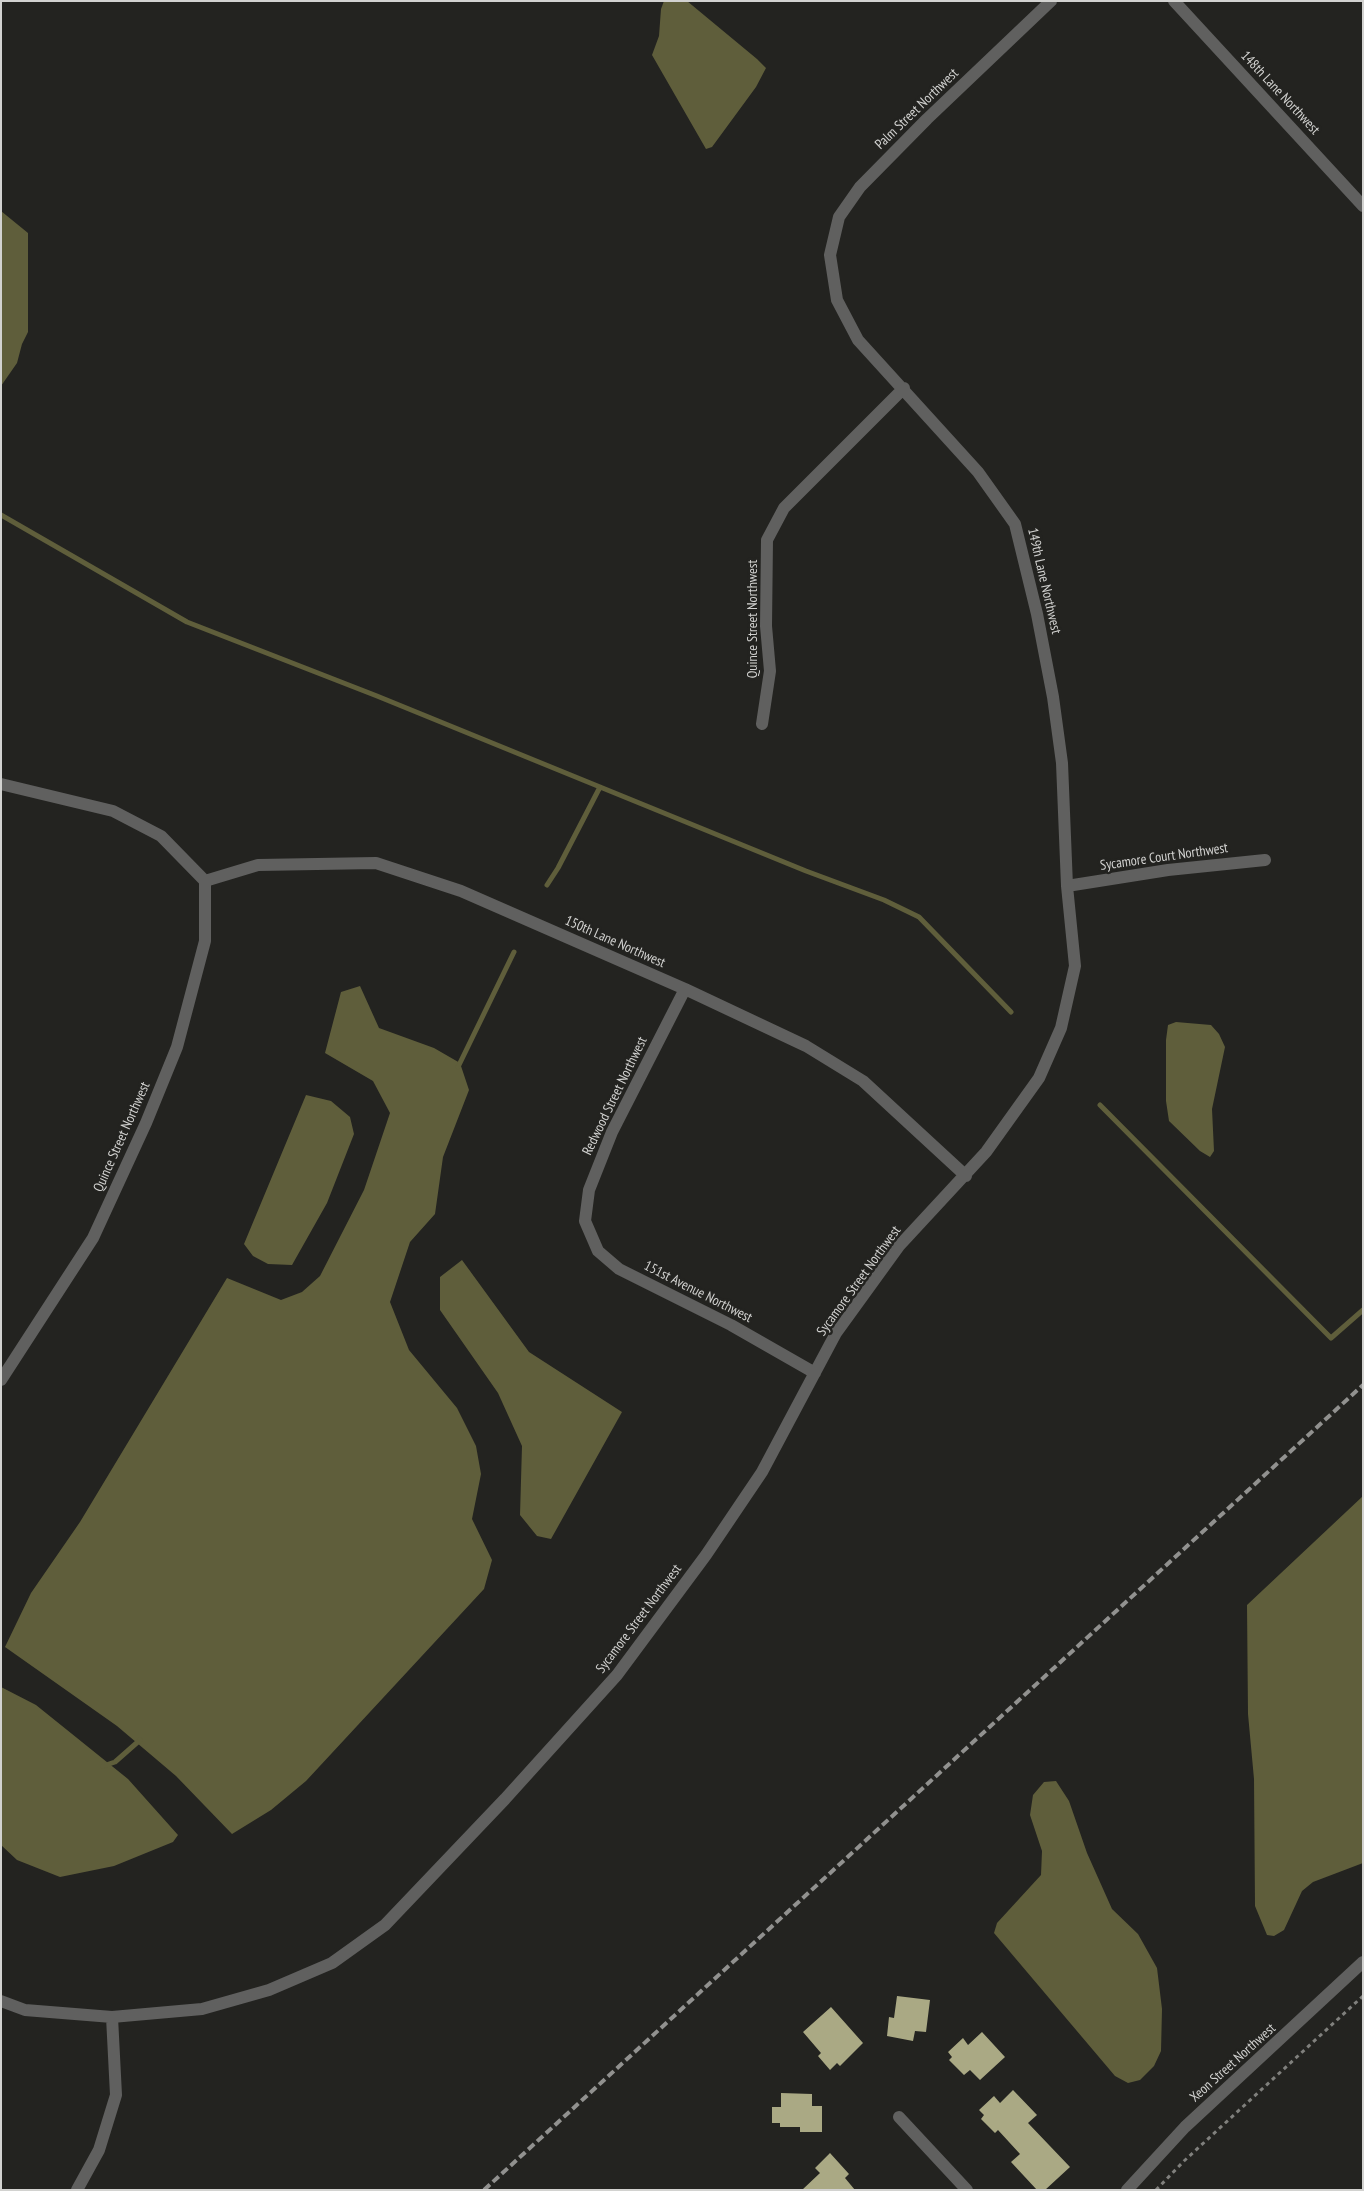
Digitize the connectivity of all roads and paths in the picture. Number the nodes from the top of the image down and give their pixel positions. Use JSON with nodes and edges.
{"nodes":[{"id":1,"x":1051,"y":1,"type":"edge"},
{"id":2,"x":1174,"y":1,"type":"edge"},
{"id":3,"x":1363,"y":206,"type":"edge"},
{"id":4,"x":830,"y":255,"type":"joint"},
{"id":5,"x":904,"y":388,"type":"junction"},
{"id":6,"x":762,"y":724,"type":"dead end"},
{"id":7,"x":2,"y":785,"type":"edge"},
{"id":8,"x":1266,"y":860,"type":"dead end"},
{"id":9,"x":205,"y":881,"type":"junction"},
{"id":10,"x":1067,"y":886,"type":"junction"},
{"id":11,"x":685,"y":989,"type":"junction"},
{"id":12,"x":966,"y":1176,"type":"junction"},
{"id":13,"x":585,"y":1221,"type":"joint"},
{"id":14,"x":815,"y":1373,"type":"junction"},
{"id":15,"x":1,"y":1380,"type":"edge"},
{"id":16,"x":1363,"y":1962,"type":"edge"},
{"id":17,"x":1363,"y":1996,"type":"edge"},
{"id":18,"x":1,"y":2001,"type":"edge"},
{"id":19,"x":112,"y":2017,"type":"junction"},
{"id":20,"x":899,"y":2118,"type":"dead end"},
{"id":21,"x":77,"y":2190,"type":"edge"},
{"id":22,"x":967,"y":2190,"type":"edge"},
{"id":23,"x":1127,"y":2190,"type":"edge"},
{"id":24,"x":1156,"y":2190,"type":"edge"}],
"edges":[{"from":1,"to":4,"type":"street","name":"Palm Street Northwest"},
{"from":2,"to":3,"type":"street","name":"148th Lane Northwest"},
{"from":4,"to":5,"type":"street","name":"149th Lane Northwest"},
{"from":5,"to":6,"type":"street","name":"Quince Street Northwest"},
{"from":5,"to":10,"type":"street","name":"149th Lane Northwest"},
{"from":7,"to":9,"type":"street"},
{"from":8,"to":10,"type":"street","name":"Sycamore Court Northwest"},
{"from":9,"to":11,"type":"street","name":"150th Lane Northwest"},
{"from":9,"to":15,"type":"street","name":"Quince Street Northwest"},
{"from":10,"to":12,"type":"street","name":"Sycamore Street Northwest"},
{"from":11,"to":12,"type":"street","name":"150th Lane Northwest"},
{"from":11,"to":13,"type":"street","name":"Redwood Street Northwest"},
{"from":12,"to":14,"type":"street","name":"Sycamore Street Northwest"},
{"from":13,"to":14,"type":"street","name":"151st Avenue Northwest"},
{"from":14,"to":19,"type":"street","name":"Sycamore Street Northwest"},
{"from":16,"to":23,"type":"street","name":"Xeon Street Northwest"},
{"from":17,"to":24,"type":"path"},
{"from":18,"to":19,"type":"street","name":"Sycamore Street Northwest"},
{"from":19,"to":21,"type":"street"},
{"from":20,"to":22,"type":"street"}]}
